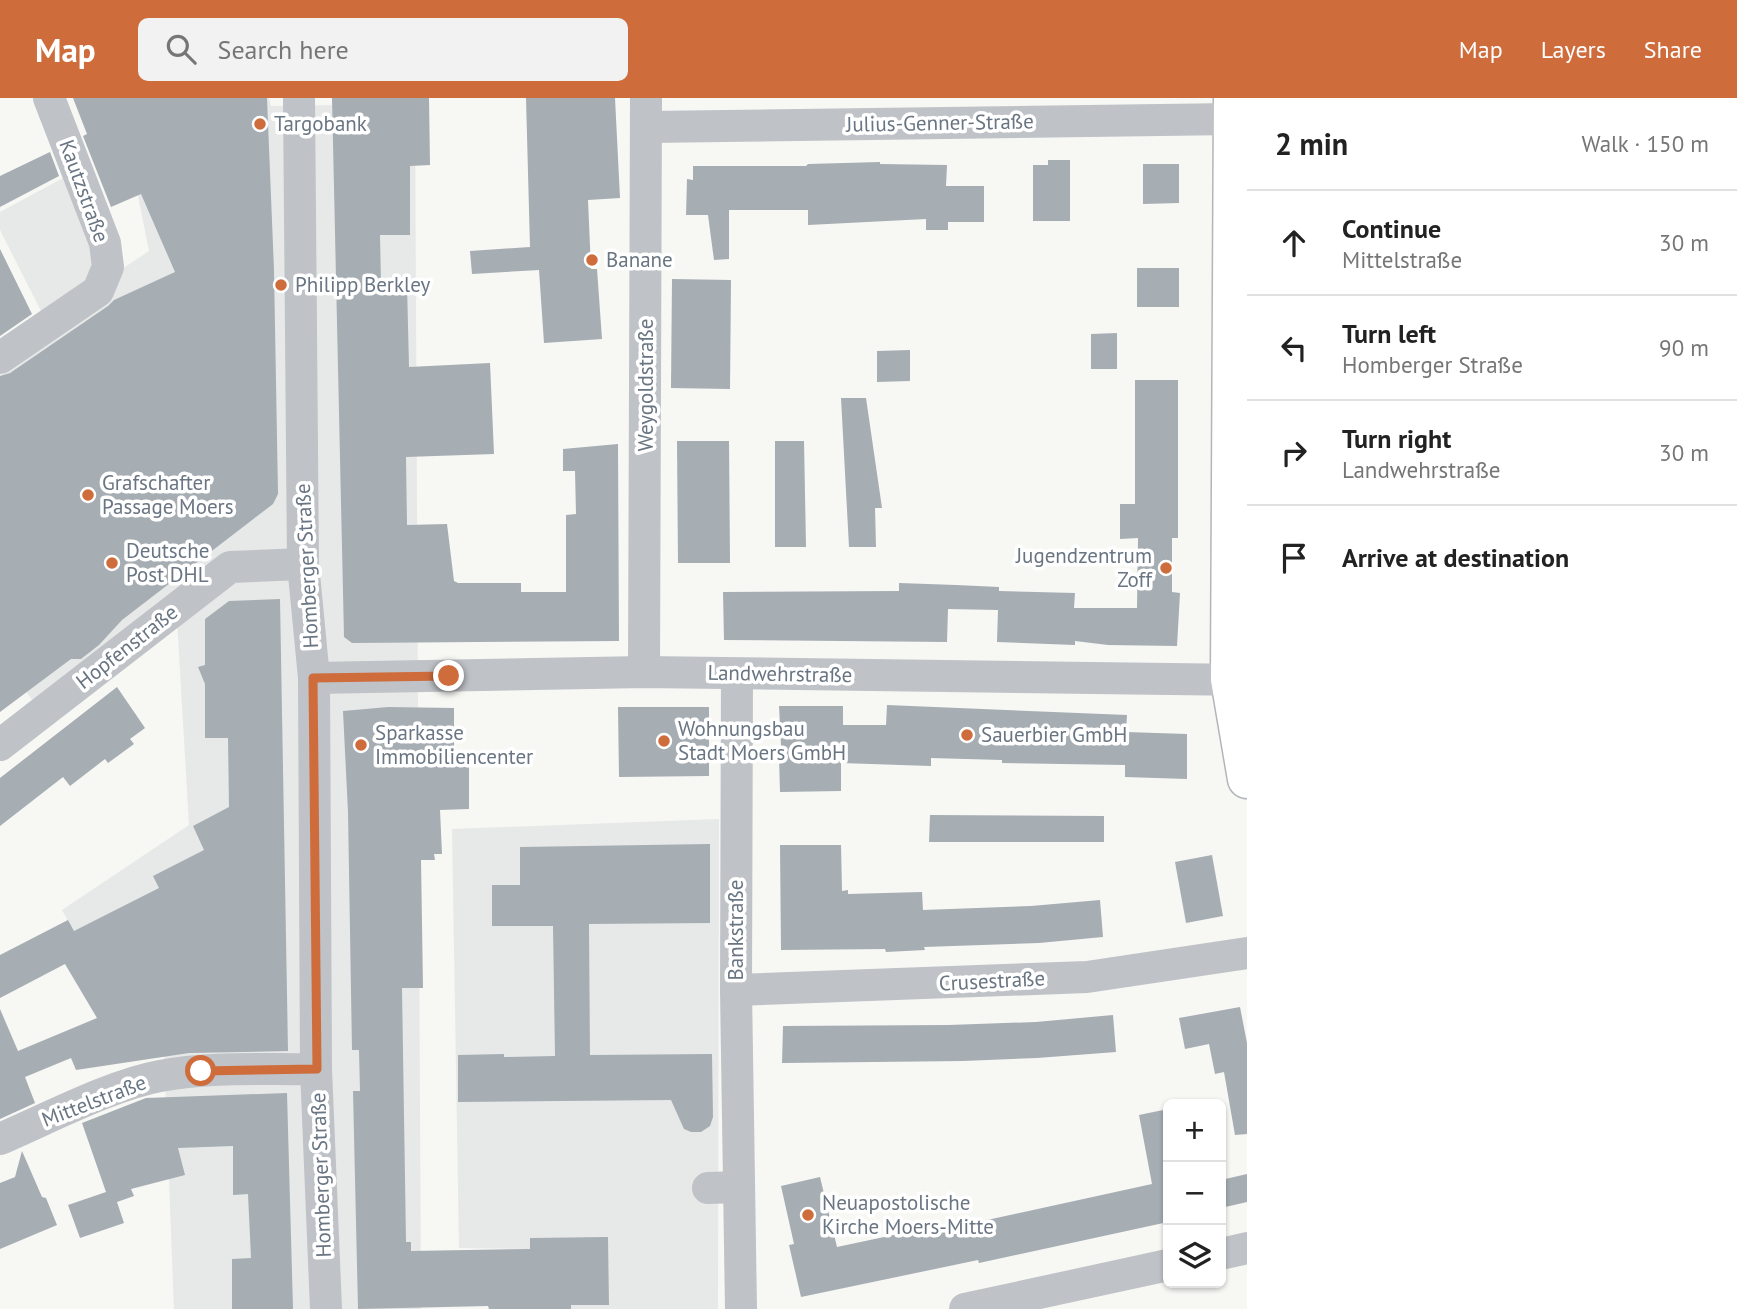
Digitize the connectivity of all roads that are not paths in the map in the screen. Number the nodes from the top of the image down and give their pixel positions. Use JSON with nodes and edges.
{"nodes":[{"id":1,"x":50,"y":98,"type":"edge"},
{"id":2,"x":296,"y":104,"type":"edge"},
{"id":3,"x":1233,"y":109,"type":"edge"},
{"id":4,"x":647,"y":112,"type":"edge"},
{"id":5,"x":0,"y":358,"type":"edge"},
{"id":6,"x":303,"y":564,"type":"junction"},
{"id":7,"x":644,"y":672,"type":"junction"},
{"id":8,"x":737,"y":674,"type":"junction"},
{"id":9,"x":313,"y":678,"type":"junction"},
{"id":10,"x":1239,"y":679,"type":"edge"},
{"id":11,"x":0,"y":745,"type":"edge"},
{"id":12,"x":1247,"y":779,"type":"edge"},
{"id":13,"x":1247,"y":953,"type":"edge"},
{"id":14,"x":736,"y":990,"type":"junction"},
{"id":15,"x":317,"y":1069,"type":"junction"},
{"id":16,"x":0,"y":1139,"type":"edge"},
{"id":17,"x":739,"y":1187,"type":"junction"},
{"id":18,"x":708,"y":1188,"type":"dead end"},
{"id":19,"x":1247,"y":1248,"type":"edge"},
{"id":20,"x":1226,"y":1253,"type":"edge"},
{"id":21,"x":1163,"y":1266,"type":"edge"},
{"id":22,"x":326,"y":1309,"type":"edge"},
{"id":23,"x":741,"y":1309,"type":"edge"},
{"id":24,"x":965,"y":1309,"type":"edge"}],
"edges":[{"from":1,"to":5,"type":"street","name":"Kautzstraße"},
{"from":2,"to":6,"type":"street","name":"Homberger Straße"},
{"from":3,"to":4,"type":"street","name":"Julius-Genner-Straße"},
{"from":3,"to":10,"type":"main road"},
{"from":4,"to":7,"type":"street","name":"Weygoldstraße"},
{"from":6,"to":9,"type":"street","name":"Homberger Straße"},
{"from":6,"to":11,"type":"street","name":"Hopfenstraße"},
{"from":7,"to":8,"type":"street","name":"Landwehrstraße"},
{"from":7,"to":9,"type":"street","name":"Landwehrstraße"},
{"from":8,"to":10,"type":"street","name":"Landwehrstraße"},
{"from":8,"to":14,"type":"street","name":"Bankstraße"},
{"from":9,"to":15,"type":"street","name":"Homberger Straße"},
{"from":10,"to":12,"type":"main road"},
{"from":13,"to":14,"type":"street","name":"Crusestraße"},
{"from":14,"to":17,"type":"street","name":"Bankstraße"},
{"from":15,"to":16,"type":"street","name":"Mittelstraße"},
{"from":15,"to":22,"type":"street","name":"Homberger Straße"},
{"from":17,"to":18,"type":"street"},
{"from":17,"to":23,"type":"street","name":"Bankstraße"},
{"from":19,"to":20,"type":"street"},
{"from":21,"to":24,"type":"street"}]}
